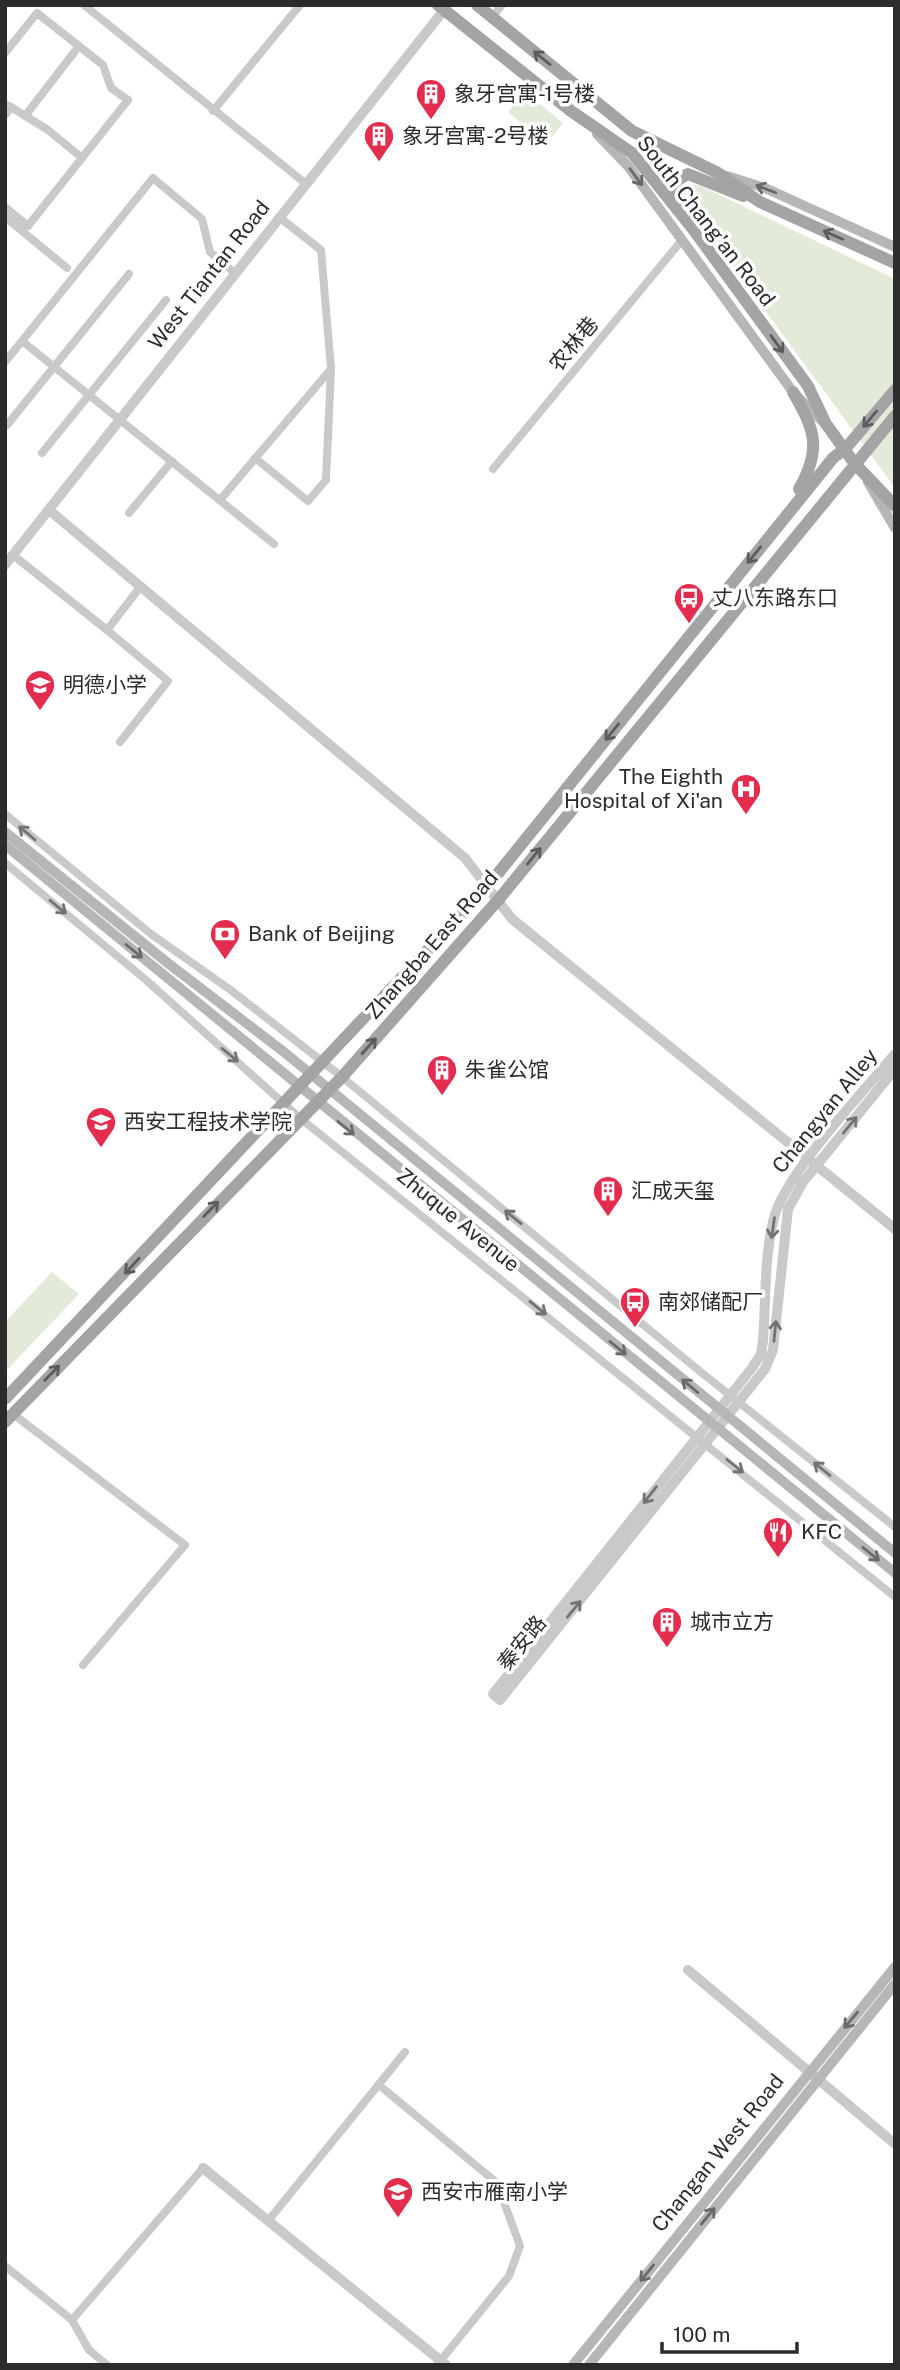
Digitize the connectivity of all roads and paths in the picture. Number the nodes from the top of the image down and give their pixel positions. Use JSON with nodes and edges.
{"nodes":[{"id":1,"x":84,"y":5,"type":"edge"},
{"id":2,"x":300,"y":5,"type":"edge"},
{"id":3,"x":477,"y":5,"type":"edge"},
{"id":4,"x":502,"y":5,"type":"edge"},
{"id":5,"x":441,"y":7,"type":"edge"},
{"id":6,"x":492,"y":17,"type":"junction"},
{"id":7,"x":79,"y":46,"type":"junction"},
{"id":8,"x":5,"y":53,"type":"edge"},
{"id":9,"x":7,"y":108,"type":"edge"},
{"id":10,"x":213,"y":111,"type":"junction"},
{"id":11,"x":571,"y":111,"type":"junction"},
{"id":12,"x":25,"y":116,"type":"junction"},
{"id":13,"x":82,"y":158,"type":"junction"},
{"id":14,"x":716,"y":172,"type":"junction"},
{"id":15,"x":305,"y":183,"type":"junction"},
{"id":16,"x":760,"y":202,"type":"junction"},
{"id":17,"x":5,"y":207,"type":"edge"},
{"id":18,"x":683,"y":216,"type":"junction"},
{"id":19,"x":5,"y":217,"type":"edge"},
{"id":20,"x":279,"y":217,"type":"junction"},
{"id":21,"x":682,"y":240,"type":"junction"},
{"id":22,"x":895,"y":247,"type":"edge"},
{"id":23,"x":895,"y":263,"type":"edge"},
{"id":24,"x":67,"y":268,"type":"dead end"},
{"id":25,"x":235,"y":273,"type":"junction"},
{"id":26,"x":129,"y":274,"type":"dead end"},
{"id":27,"x":166,"y":300,"type":"dead end"},
{"id":28,"x":22,"y":341,"type":"junction"},
{"id":29,"x":5,"y":362,"type":"edge"},
{"id":30,"x":54,"y":366,"type":"junction"},
{"id":31,"x":331,"y":369,"type":"junction"},
{"id":32,"x":895,"y":390,"type":"edge"},
{"id":33,"x":793,"y":393,"type":"junction"},
{"id":34,"x":89,"y":394,"type":"junction"},
{"id":35,"x":895,"y":416,"type":"edge"},
{"id":36,"x":121,"y":419,"type":"junction"},
{"id":37,"x":826,"y":424,"type":"junction"},
{"id":38,"x":7,"y":425,"type":"dead end"},
{"id":39,"x":846,"y":448,"type":"junction"},
{"id":40,"x":42,"y":453,"type":"dead end"},
{"id":41,"x":255,"y":458,"type":"junction"},
{"id":42,"x":172,"y":461,"type":"junction"},
{"id":43,"x":855,"y":464,"type":"junction"},
{"id":44,"x":494,"y":470,"type":"dead end"},
{"id":45,"x":865,"y":476,"type":"junction"},
{"id":46,"x":220,"y":500,"type":"junction"},
{"id":47,"x":895,"y":506,"type":"edge"},
{"id":48,"x":50,"y":510,"type":"junction"},
{"id":49,"x":129,"y":513,"type":"dead end"},
{"id":50,"x":780,"y":523,"type":"junction"},
{"id":51,"x":895,"y":528,"type":"edge"},
{"id":52,"x":274,"y":544,"type":"dead end"},
{"id":53,"x":18,"y":559,"type":"dead end"},
{"id":54,"x":5,"y":565,"type":"edge"},
{"id":55,"x":141,"y":586,"type":"junction"},
{"id":56,"x":107,"y":630,"type":"junction"},
{"id":57,"x":120,"y":742,"type":"dead end"},
{"id":58,"x":5,"y":814,"type":"edge"},
{"id":59,"x":5,"y":832,"type":"edge"},
{"id":60,"x":5,"y":845,"type":"edge"},
{"id":61,"x":5,"y":863,"type":"edge"},
{"id":62,"x":487,"y":887,"type":"junction"},
{"id":63,"x":499,"y":900,"type":"junction"},
{"id":64,"x":895,"y":1054,"type":"edge"},
{"id":65,"x":321,"y":1061,"type":"junction"},
{"id":66,"x":895,"y":1069,"type":"edge"},
{"id":67,"x":310,"y":1074,"type":"junction"},
{"id":68,"x":342,"y":1077,"type":"junction"},
{"id":69,"x":299,"y":1087,"type":"junction"},
{"id":70,"x":329,"y":1089,"type":"junction"},
{"id":71,"x":316,"y":1102,"type":"junction"},
{"id":72,"x":284,"y":1103,"type":"junction"},
{"id":73,"x":300,"y":1118,"type":"junction"},
{"id":74,"x":813,"y":1162,"type":"junction"},
{"id":75,"x":895,"y":1229,"type":"edge"},
{"id":76,"x":730,"y":1396,"type":"junction"},
{"id":77,"x":5,"y":1399,"type":"edge"},
{"id":78,"x":739,"y":1403,"type":"junction"},
{"id":79,"x":723,"y":1413,"type":"junction"},
{"id":80,"x":9,"y":1418,"type":"edge"},
{"id":81,"x":713,"y":1427,"type":"junction"},
{"id":82,"x":697,"y":1436,"type":"junction"},
{"id":83,"x":707,"y":1443,"type":"junction"},
{"id":84,"x":895,"y":1527,"type":"edge"},
{"id":85,"x":895,"y":1553,"type":"edge"},
{"id":86,"x":895,"y":1573,"type":"edge"},
{"id":87,"x":895,"y":1597,"type":"edge"},
{"id":88,"x":83,"y":1665,"type":"dead end"},
{"id":89,"x":895,"y":1968,"type":"edge"},
{"id":90,"x":688,"y":1970,"type":"dead end"},
{"id":91,"x":895,"y":1984,"type":"edge"},
{"id":92,"x":405,"y":2052,"type":"dead end"},
{"id":93,"x":808,"y":2072,"type":"junction"},
{"id":94,"x":818,"y":2080,"type":"junction"},
{"id":95,"x":379,"y":2085,"type":"junction"},
{"id":96,"x":895,"y":2144,"type":"edge"},
{"id":97,"x":203,"y":2168,"type":"joint"},
{"id":98,"x":268,"y":2221,"type":"junction"},
{"id":99,"x":5,"y":2266,"type":"edge"},
{"id":100,"x":72,"y":2320,"type":"junction"},
{"id":101,"x":441,"y":2363,"type":"edge"},
{"id":102,"x":107,"y":2365,"type":"edge"},
{"id":103,"x":573,"y":2365,"type":"edge"},
{"id":104,"x":589,"y":2365,"type":"edge"}],
"edges":[{"from":1,"to":10,"type":"street"},
{"from":2,"to":10,"type":"street"},
{"from":3,"to":6,"type":"main road","name":"South Chang'an Road"},
{"from":4,"to":6,"type":"street"},
{"from":5,"to":11,"type":"main road","name":"South Chang'an Road"},
{"from":5,"to":15,"type":"street","name":"West Tiantan Road"},
{"from":14,"to":6,"type":"main road","name":"South Chang'an Road","one_way":true},
{"from":7,"to":8,"type":"street"},
{"from":7,"to":12,"type":"street"},
{"from":7,"to":13,"type":"street"},
{"from":9,"to":12,"type":"street"},
{"from":10,"to":15,"type":"street"},
{"from":11,"to":18,"type":"main road","name":"South Chang'an Road"},
{"from":11,"to":21,"type":"main road","one_way":true},
{"from":12,"to":13,"type":"street"},
{"from":13,"to":17,"type":"street"},
{"from":14,"to":16,"type":"main road","name":"South Chang'an Road"},
{"from":22,"to":14,"type":"main road","one_way":true},
{"from":15,"to":20,"type":"street","name":"West Tiantan Road"},
{"from":16,"to":18,"type":"main road"},
{"from":23,"to":16,"type":"main road","name":"South Chang'an Road","one_way":true},
{"from":18,"to":37,"type":"main road","name":"South Chang'an Road","one_way":true},
{"from":19,"to":24,"type":"street"},
{"from":20,"to":25,"type":"street","name":"West Tiantan Road"},
{"from":20,"to":31,"type":"street"},
{"from":21,"to":33,"type":"main road"},
{"from":21,"to":44,"type":"street","name":"农林巷"},
{"from":25,"to":28,"type":"street"},
{"from":25,"to":36,"type":"street","name":"West Tiantan Road"},
{"from":26,"to":30,"type":"street"},
{"from":27,"to":34,"type":"street"},
{"from":28,"to":29,"type":"street"},
{"from":28,"to":30,"type":"street"},
{"from":30,"to":34,"type":"street"},
{"from":30,"to":38,"type":"street"},
{"from":31,"to":41,"type":"street"},
{"from":31,"to":41,"type":"street"},
{"from":32,"to":39,"type":"main road","name":"Zhangba East Road","one_way":true},
{"from":33,"to":37,"type":"main road"},
{"from":33,"to":50,"type":"main road"},
{"from":34,"to":36,"type":"street"},
{"from":34,"to":40,"type":"street"},
{"from":35,"to":43,"type":"main road","name":"Zhangba East Road"},
{"from":36,"to":42,"type":"street"},
{"from":36,"to":48,"type":"street","name":"West Tiantan Road"},
{"from":37,"to":39,"type":"main road","name":"South Chang'an Road"},
{"from":39,"to":43,"type":"main road","name":"South Chang'an Road"},
{"from":39,"to":50,"type":"main road","name":"Zhangba East Road"},
{"from":41,"to":46,"type":"street"},
{"from":42,"to":46,"type":"street"},
{"from":42,"to":49,"type":"street"},
{"from":43,"to":45,"type":"main road","name":"South Chang'an Road"},
{"from":63,"to":43,"type":"main road","name":"Zhangba East Road","one_way":true},
{"from":45,"to":47,"type":"main road","name":"South Chang'an Road"},
{"from":45,"to":51,"type":"main road"},
{"from":46,"to":52,"type":"street"},
{"from":48,"to":54,"type":"street","name":"West Tiantan Road"},
{"from":48,"to":55,"type":"street"},
{"from":50,"to":62,"type":"main road","name":"Zhangba East Road","one_way":true},
{"from":53,"to":56,"type":"street"},
{"from":55,"to":56,"type":"street"},
{"from":55,"to":62,"type":"street"},
{"from":56,"to":57,"type":"street"},
{"from":65,"to":58,"type":"street","name":"Zhuque Avenue","one_way":true},
{"from":59,"to":67,"type":"main road","name":"Zhuque Avenue"},
{"from":60,"to":69,"type":"main road","name":"Zhuque Avenue","one_way":true},
{"from":61,"to":72,"type":"street","name":"Zhuque Avenue","one_way":true},
{"from":62,"to":63,"type":"street"},
{"from":62,"to":65,"type":"main road","name":"Zhangba East Road"},
{"from":68,"to":63,"type":"main road","name":"Zhangba East Road","one_way":true},
{"from":63,"to":74,"type":"street"},
{"from":64,"to":74,"type":"street","name":"Changyan Alley"},
{"from":65,"to":67,"type":"main road","name":"Zhangba East Road"},
{"from":65,"to":68,"type":"street","name":"Zhuque Avenue"},
{"from":74,"to":66,"type":"street","name":"Changyan Alley","one_way":true},
{"from":67,"to":69,"type":"main road","name":"Zhangba East Road"},
{"from":67,"to":70,"type":"main road","name":"Zhuque Avenue"},
{"from":68,"to":70,"type":"main road","name":"Zhangba East Road"},
{"from":76,"to":68,"type":"street","name":"Zhuque Avenue","one_way":true},
{"from":69,"to":71,"type":"main road","name":"Zhuque Avenue"},
{"from":69,"to":72,"type":"main road","name":"Zhangba East Road"},
{"from":70,"to":71,"type":"main road","name":"Zhangba East Road"},
{"from":79,"to":70,"type":"main road","name":"Zhuque Avenue","one_way":true},
{"from":71,"to":73,"type":"main road","name":"Zhangba East Road"},
{"from":71,"to":81,"type":"main road","name":"Zhuque Avenue","one_way":true},
{"from":72,"to":73,"type":"street","name":"Zhuque Avenue"},
{"from":72,"to":77,"type":"main road","name":"Zhangba East Road","one_way":true},
{"from":80,"to":73,"type":"main road","name":"Zhangba East Road","one_way":true},
{"from":73,"to":82,"type":"street","name":"Zhuque Avenue","one_way":true},
{"from":74,"to":75,"type":"street"},
{"from":74,"to":76,"type":"street","name":"Changyan Alley","one_way":true},
{"from":78,"to":74,"type":"street","name":"Changyan Alley","one_way":true},
{"from":76,"to":78,"type":"street","name":"Zhuque Avenue"},
{"from":76,"to":79,"type":"street","name":"Changyan Alley"},
{"from":78,"to":79,"type":"street","name":"Changyan Alley"},
{"from":84,"to":78,"type":"street","name":"Zhuque Avenue","one_way":true},
{"from":79,"to":81,"type":"street","name":"Changyan Alley"},
{"from":79,"to":85,"type":"main road","name":"Zhuque Avenue"},
{"from":80,"to":88,"type":"street"},
{"from":81,"to":82,"type":"street","name":"秦安路"},
{"from":81,"to":83,"type":"street","name":"秦安路"},
{"from":81,"to":86,"type":"main road","name":"Zhuque Avenue","one_way":true},
{"from":82,"to":83,"type":"street","name":"Zhuque Avenue"},
{"from":82,"to":83,"type":"street","name":"秦安路","one_way":true},
{"from":83,"to":87,"type":"street","name":"Zhuque Avenue","one_way":true},
{"from":89,"to":93,"type":"main road","name":"Changan West Road","one_way":true},
{"from":90,"to":93,"type":"street"},
{"from":91,"to":94,"type":"main road","name":"Changan West Road"},
{"from":92,"to":95,"type":"street"},
{"from":93,"to":94,"type":"street"},
{"from":93,"to":103,"type":"main road","name":"Changan West Road","one_way":true},
{"from":94,"to":96,"type":"street"},
{"from":104,"to":94,"type":"main road","name":"Changan West Road","one_way":true},
{"from":95,"to":98,"type":"street"},
{"from":95,"to":101,"type":"street"},
{"from":97,"to":98,"type":"street"},
{"from":97,"to":100,"type":"street"},
{"from":98,"to":101,"type":"street"},
{"from":99,"to":100,"type":"street"},
{"from":100,"to":102,"type":"street"}]}
